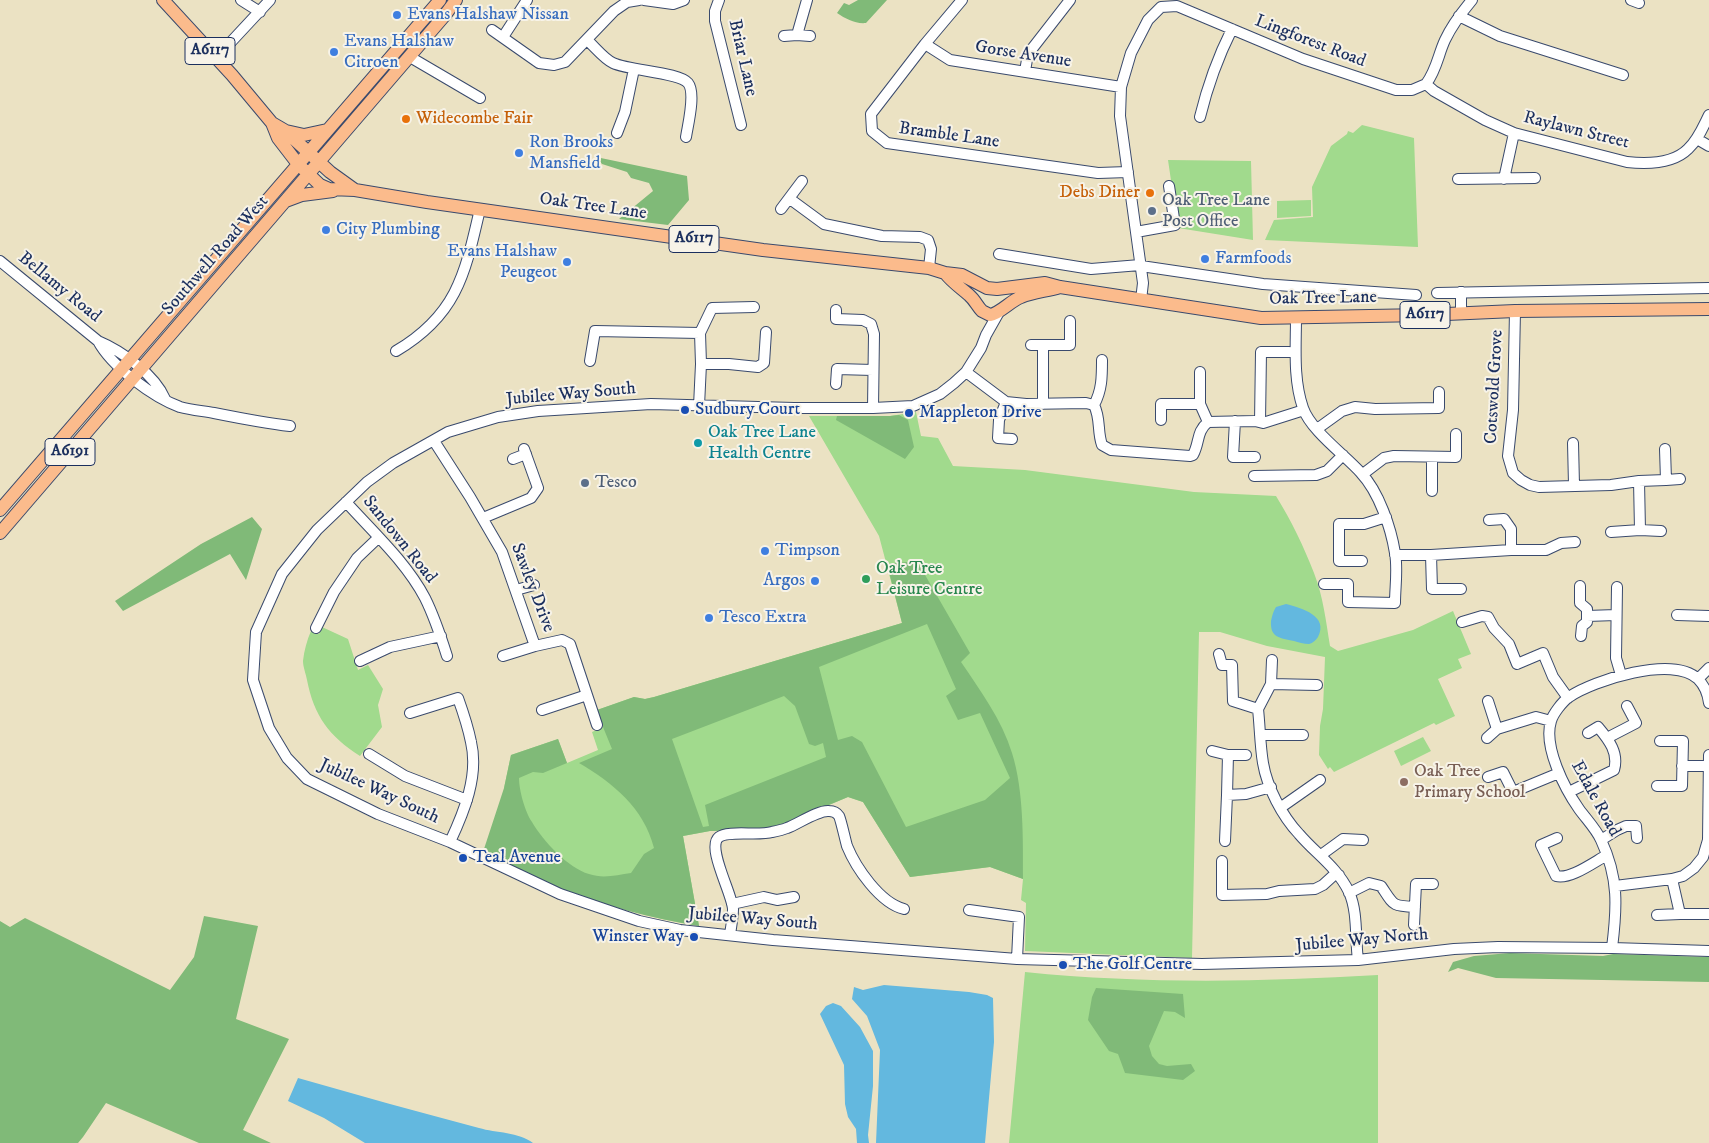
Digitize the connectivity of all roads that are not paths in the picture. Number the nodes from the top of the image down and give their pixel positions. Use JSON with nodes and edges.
{"nodes":[{"id":1,"x":163,"y":0,"type":"edge"},
{"id":2,"x":241,"y":0,"type":"edge"},
{"id":3,"x":270,"y":0,"type":"edge"},
{"id":4,"x":440,"y":0,"type":"edge"},
{"id":5,"x":456,"y":0,"type":"edge"},
{"id":6,"x":527,"y":0,"type":"edge"},
{"id":7,"x":640,"y":0,"type":"edge"},
{"id":8,"x":644,"y":0,"type":"edge"},
{"id":9,"x":684,"y":0,"type":"edge"},
{"id":10,"x":719,"y":0,"type":"edge"},
{"id":11,"x":807,"y":0,"type":"edge"},
{"id":12,"x":962,"y":0,"type":"edge"},
{"id":13,"x":1070,"y":0,"type":"edge"},
{"id":14,"x":1472,"y":0,"type":"edge"},
{"id":15,"x":1159,"y":4,"type":"edge"},
{"id":16,"x":260,"y":12,"type":"junction"},
{"id":17,"x":1459,"y":16,"type":"junction"},
{"id":18,"x":1232,"y":28,"type":"junction"},
{"id":19,"x":492,"y":30,"type":"dead end"},
{"id":20,"x":797,"y":35,"type":"junction"},
{"id":21,"x":784,"y":36,"type":"dead end"},
{"id":22,"x":810,"y":36,"type":"dead end"},
{"id":23,"x":503,"y":37,"type":"junction"},
{"id":24,"x":587,"y":40,"type":"junction"},
{"id":25,"x":925,"y":44,"type":"junction"},
{"id":26,"x":217,"y":57,"type":"junction"},
{"id":27,"x":410,"y":57,"type":"junction"},
{"id":28,"x":634,"y":69,"type":"junction"},
{"id":29,"x":1025,"y":71,"type":"junction"},
{"id":30,"x":1623,"y":75,"type":"dead end"},
{"id":31,"x":1426,"y":84,"type":"junction"},
{"id":32,"x":1121,"y":87,"type":"junction"},
{"id":33,"x":480,"y":98,"type":"dead end"},
{"id":34,"x":1709,"y":115,"type":"edge"},
{"id":35,"x":1200,"y":118,"type":"dead end"},
{"id":36,"x":272,"y":123,"type":"junction"},
{"id":37,"x":741,"y":125,"type":"dead end"},
{"id":38,"x":284,"y":130,"type":"junction"},
{"id":39,"x":327,"y":130,"type":"junction"},
{"id":40,"x":690,"y":132,"type":"dead end"},
{"id":41,"x":617,"y":133,"type":"dead end"},
{"id":42,"x":1514,"y":133,"type":"junction"},
{"id":43,"x":1697,"y":139,"type":"junction"},
{"id":44,"x":1709,"y":146,"type":"edge"},
{"id":45,"x":313,"y":158,"type":"junction"},
{"id":46,"x":303,"y":169,"type":"junction"},
{"id":47,"x":1128,"y":172,"type":"junction"},
{"id":48,"x":1504,"y":178,"type":"junction"},
{"id":49,"x":1536,"y":178,"type":"dead end"},
{"id":50,"x":1458,"y":179,"type":"dead end"},
{"id":51,"x":802,"y":181,"type":"dead end"},
{"id":52,"x":1169,"y":186,"type":"dead end"},
{"id":53,"x":337,"y":190,"type":"junction"},
{"id":54,"x":355,"y":190,"type":"junction"},
{"id":55,"x":790,"y":199,"type":"junction"},
{"id":56,"x":286,"y":201,"type":"junction"},
{"id":57,"x":480,"y":209,"type":"junction"},
{"id":58,"x":781,"y":210,"type":"dead end"},
{"id":59,"x":1136,"y":232,"type":"junction"},
{"id":60,"x":999,"y":254,"type":"dead end"},
{"id":61,"x":0,"y":261,"type":"edge"},
{"id":62,"x":1141,"y":266,"type":"junction"},
{"id":63,"x":929,"y":268,"type":"junction"},
{"id":64,"x":945,"y":273,"type":"junction"},
{"id":65,"x":1060,"y":287,"type":"junction"},
{"id":66,"x":992,"y":288,"type":"junction"},
{"id":67,"x":1709,"y":288,"type":"edge"},
{"id":68,"x":1461,"y":292,"type":"junction"},
{"id":69,"x":1437,"y":293,"type":"dead end"},
{"id":70,"x":1416,"y":295,"type":"dead end"},
{"id":71,"x":1142,"y":300,"type":"junction"},
{"id":72,"x":754,"y":307,"type":"dead end"},
{"id":73,"x":979,"y":307,"type":"junction"},
{"id":74,"x":1709,"y":309,"type":"edge"},
{"id":75,"x":836,"y":310,"type":"dead end"},
{"id":76,"x":1001,"y":310,"type":"junction"},
{"id":77,"x":1515,"y":311,"type":"junction"},
{"id":78,"x":1461,"y":313,"type":"junction"},
{"id":79,"x":1296,"y":317,"type":"junction"},
{"id":80,"x":1070,"y":321,"type":"dead end"},
{"id":81,"x":766,"y":332,"type":"dead end"},
{"id":82,"x":700,"y":333,"type":"junction"},
{"id":83,"x":986,"y":335,"type":"junction"},
{"id":84,"x":1031,"y":345,"type":"dead end"},
{"id":85,"x":1043,"y":345,"type":"junction"},
{"id":86,"x":396,"y":351,"type":"dead end"},
{"id":87,"x":1289,"y":352,"type":"dead end"},
{"id":88,"x":1102,"y":360,"type":"dead end"},
{"id":89,"x":590,"y":361,"type":"dead end"},
{"id":90,"x":125,"y":364,"type":"junction"},
{"id":91,"x":701,"y":364,"type":"junction"},
{"id":92,"x":873,"y":370,"type":"junction"},
{"id":93,"x":966,"y":372,"type":"junction"},
{"id":94,"x":1200,"y":372,"type":"dead end"},
{"id":95,"x":137,"y":374,"type":"junction"},
{"id":96,"x":836,"y":384,"type":"dead end"},
{"id":97,"x":1439,"y":392,"type":"dead end"},
{"id":98,"x":1006,"y":402,"type":"junction"},
{"id":99,"x":1043,"y":404,"type":"junction"},
{"id":100,"x":1200,"y":404,"type":"junction"},
{"id":101,"x":1094,"y":405,"type":"junction"},
{"id":102,"x":699,"y":406,"type":"junction"},
{"id":103,"x":872,"y":408,"type":"junction"},
{"id":104,"x":1304,"y":410,"type":"junction"},
{"id":105,"x":1161,"y":420,"type":"dead end"},
{"id":106,"x":1234,"y":421,"type":"junction"},
{"id":107,"x":1208,"y":422,"type":"junction"},
{"id":108,"x":1260,"y":422,"type":"junction"},
{"id":109,"x":290,"y":426,"type":"dead end"},
{"id":110,"x":1317,"y":429,"type":"junction"},
{"id":111,"x":1456,"y":434,"type":"dead end"},
{"id":112,"x":1012,"y":439,"type":"dead end"},
{"id":113,"x":434,"y":440,"type":"junction"},
{"id":114,"x":1573,"y":443,"type":"dead end"},
{"id":115,"x":1665,"y":449,"type":"dead end"},
{"id":116,"x":1343,"y":456,"type":"junction"},
{"id":117,"x":1255,"y":457,"type":"dead end"},
{"id":118,"x":1432,"y":458,"type":"junction"},
{"id":119,"x":513,"y":459,"type":"dead end"},
{"id":120,"x":1363,"y":474,"type":"junction"},
{"id":121,"x":1254,"y":476,"type":"dead end"},
{"id":122,"x":1680,"y":479,"type":"dead end"},
{"id":123,"x":1666,"y":480,"type":"junction"},
{"id":124,"x":1639,"y":481,"type":"junction"},
{"id":125,"x":1574,"y":485,"type":"junction"},
{"id":126,"x":1432,"y":491,"type":"dead end"},
{"id":127,"x":346,"y":502,"type":"junction"},
{"id":128,"x":0,"y":510,"type":"edge"},
{"id":129,"x":1386,"y":517,"type":"junction"},
{"id":130,"x":483,"y":518,"type":"junction"},
{"id":131,"x":1489,"y":520,"type":"dead end"},
{"id":132,"x":1640,"y":530,"type":"junction"},
{"id":133,"x":1661,"y":531,"type":"dead end"},
{"id":134,"x":1611,"y":532,"type":"dead end"},
{"id":135,"x":0,"y":533,"type":"edge"},
{"id":136,"x":378,"y":538,"type":"junction"},
{"id":137,"x":1575,"y":542,"type":"dead end"},
{"id":138,"x":1511,"y":550,"type":"junction"},
{"id":139,"x":1396,"y":555,"type":"junction"},
{"id":140,"x":1431,"y":555,"type":"junction"},
{"id":141,"x":1362,"y":561,"type":"dead end"},
{"id":142,"x":1324,"y":584,"type":"dead end"},
{"id":143,"x":534,"y":585,"type":"dead end"},
{"id":144,"x":1580,"y":586,"type":"dead end"},
{"id":145,"x":1617,"y":587,"type":"dead end"},
{"id":146,"x":1461,"y":589,"type":"dead end"},
{"id":147,"x":516,"y":590,"type":"junction"},
{"id":148,"x":1616,"y":615,"type":"junction"},
{"id":149,"x":1677,"y":615,"type":"dead end"},
{"id":150,"x":1587,"y":616,"type":"junction"},
{"id":151,"x":1709,"y":616,"type":"edge"},
{"id":152,"x":1462,"y":622,"type":"dead end"},
{"id":153,"x":316,"y":628,"type":"dead end"},
{"id":154,"x":440,"y":636,"type":"junction"},
{"id":155,"x":1581,"y":636,"type":"dead end"},
{"id":156,"x":535,"y":646,"type":"junction"},
{"id":157,"x":1219,"y":654,"type":"dead end"},
{"id":158,"x":447,"y":656,"type":"dead end"},
{"id":159,"x":503,"y":656,"type":"dead end"},
{"id":160,"x":1272,"y":660,"type":"dead end"},
{"id":161,"x":360,"y":661,"type":"dead end"},
{"id":162,"x":1709,"y":668,"type":"edge"},
{"id":163,"x":1621,"y":675,"type":"junction"},
{"id":164,"x":1698,"y":679,"type":"junction"},
{"id":165,"x":1271,"y":684,"type":"junction"},
{"id":166,"x":1317,"y":684,"type":"dead end"},
{"id":167,"x":587,"y":695,"type":"junction"},
{"id":168,"x":1568,"y":698,"type":"junction"},
{"id":169,"x":1488,"y":701,"type":"dead end"},
{"id":170,"x":1709,"y":703,"type":"edge"},
{"id":171,"x":1627,"y":706,"type":"dead end"},
{"id":172,"x":1258,"y":709,"type":"junction"},
{"id":173,"x":542,"y":710,"type":"dead end"},
{"id":174,"x":410,"y":713,"type":"dead end"},
{"id":175,"x":1550,"y":721,"type":"junction"},
{"id":176,"x":596,"y":725,"type":"dead end"},
{"id":177,"x":1497,"y":729,"type":"junction"},
{"id":178,"x":1588,"y":733,"type":"dead end"},
{"id":179,"x":1260,"y":735,"type":"junction"},
{"id":180,"x":1303,"y":735,"type":"dead end"},
{"id":181,"x":1487,"y":738,"type":"dead end"},
{"id":182,"x":1607,"y":738,"type":"junction"},
{"id":183,"x":1660,"y":741,"type":"dead end"},
{"id":184,"x":1212,"y":752,"type":"dead end"},
{"id":185,"x":369,"y":754,"type":"dead end"},
{"id":186,"x":1228,"y":755,"type":"junction"},
{"id":187,"x":1246,"y":755,"type":"dead end"},
{"id":188,"x":1709,"y":755,"type":"edge"},
{"id":189,"x":1682,"y":766,"type":"junction"},
{"id":190,"x":1709,"y":766,"type":"edge"},
{"id":191,"x":1559,"y":773,"type":"junction"},
{"id":192,"x":1488,"y":777,"type":"dead end"},
{"id":193,"x":1320,"y":780,"type":"dead end"},
{"id":194,"x":1657,"y":786,"type":"dead end"},
{"id":195,"x":1271,"y":787,"type":"junction"},
{"id":196,"x":1708,"y":789,"type":"edge"},
{"id":197,"x":1569,"y":792,"type":"junction"},
{"id":198,"x":1227,"y":794,"type":"junction"},
{"id":199,"x":467,"y":800,"type":"junction"},
{"id":200,"x":1280,"y":808,"type":"junction"},
{"id":201,"x":1557,"y":838,"type":"dead end"},
{"id":202,"x":1637,"y":838,"type":"dead end"},
{"id":203,"x":1363,"y":840,"type":"dead end"},
{"id":204,"x":1601,"y":840,"type":"junction"},
{"id":205,"x":1708,"y":840,"type":"edge"},
{"id":206,"x":1225,"y":841,"type":"dead end"},
{"id":207,"x":450,"y":842,"type":"junction"},
{"id":208,"x":1321,"y":855,"type":"junction"},
{"id":209,"x":1607,"y":855,"type":"junction"},
{"id":210,"x":1222,"y":861,"type":"dead end"},
{"id":211,"x":1339,"y":875,"type":"junction"},
{"id":212,"x":1672,"y":879,"type":"junction"},
{"id":213,"x":1433,"y":884,"type":"dead end"},
{"id":214,"x":1615,"y":886,"type":"junction"},
{"id":215,"x":1349,"y":893,"type":"junction"},
{"id":216,"x":794,"y":897,"type":"dead end"},
{"id":217,"x":732,"y":904,"type":"junction"},
{"id":218,"x":1415,"y":907,"type":"junction"},
{"id":219,"x":904,"y":909,"type":"dead end"},
{"id":220,"x":970,"y":910,"type":"dead end"},
{"id":221,"x":1680,"y":914,"type":"junction"},
{"id":222,"x":1709,"y":914,"type":"edge"},
{"id":223,"x":1657,"y":915,"type":"dead end"},
{"id":224,"x":1414,"y":925,"type":"dead end"},
{"id":225,"x":730,"y":935,"type":"junction"},
{"id":226,"x":1612,"y":948,"type":"junction"},
{"id":227,"x":1709,"y":951,"type":"edge"},
{"id":228,"x":1017,"y":959,"type":"junction"},
{"id":229,"x":1358,"y":960,"type":"junction"}],
"edges":[{"from":1,"to":26,"type":"main road","number":"A6117"},
{"from":2,"to":16,"type":"street"},
{"from":3,"to":16,"type":"street"},
{"from":4,"to":39,"type":"main road"},
{"from":5,"to":27,"type":"main road"},
{"from":6,"to":23,"type":"street"},
{"from":7,"to":24,"type":"street"},
{"from":8,"to":9,"type":"street"},
{"from":10,"to":37,"type":"street","name":"Briar Lane"},
{"from":11,"to":20,"type":"street"},
{"from":12,"to":25,"type":"street","name":"Bramble Lane"},
{"from":13,"to":29,"type":"street"},
{"from":14,"to":17,"type":"street"},
{"from":15,"to":18,"type":"street","name":"Lingforest Road"},
{"from":15,"to":32,"type":"street","name":"Lingforest Road"},
{"from":16,"to":26,"type":"street"},
{"from":17,"to":30,"type":"street"},
{"from":17,"to":31,"type":"street"},
{"from":18,"to":31,"type":"street","name":"Lingforest Road"},
{"from":18,"to":35,"type":"street"},
{"from":19,"to":23,"type":"street"},
{"from":20,"to":21,"type":"street"},
{"from":20,"to":22,"type":"street"},
{"from":23,"to":24,"type":"street"},
{"from":24,"to":28,"type":"street"},
{"from":25,"to":29,"type":"street","name":"Gorse Avenue"},
{"from":25,"to":47,"type":"street","name":"Bramble Lane"},
{"from":26,"to":36,"type":"main road","number":"A6117"},
{"from":27,"to":33,"type":"street"},
{"from":27,"to":45,"type":"main road"},
{"from":28,"to":40,"type":"street"},
{"from":28,"to":41,"type":"street"},
{"from":29,"to":32,"type":"street","name":"Gorse Avenue"},
{"from":31,"to":42,"type":"street","name":"Raylawn Street"},
{"from":32,"to":47,"type":"street","name":"Lingforest Road"},
{"from":34,"to":43,"type":"street","name":"Raylawn Street"},
{"from":36,"to":38,"type":"main road","number":"A6117"},
{"from":36,"to":46,"type":"main road","number":"A6117"},
{"from":38,"to":39,"type":"main road"},
{"from":38,"to":45,"type":"main road","number":"A6117"},
{"from":39,"to":45,"type":"main road"},
{"from":42,"to":43,"type":"street","name":"Raylawn Street"},
{"from":42,"to":48,"type":"street"},
{"from":43,"to":44,"type":"street"},
{"from":45,"to":46,"type":"main road"},
{"from":45,"to":54,"type":"main road","name":"Oak Tree Lane","number":"A6117"},
{"from":46,"to":53,"type":"main road","name":"Oak Tree Lane","number":"A6117"},
{"from":46,"to":56,"type":"main road","name":"Southwell Road West","number":"A6191"},
{"from":46,"to":90,"type":"main road","name":"Southwell Road West","number":"A6191"},
{"from":47,"to":59,"type":"street","name":"Lingforest Road"},
{"from":48,"to":49,"type":"street"},
{"from":48,"to":50,"type":"street"},
{"from":51,"to":55,"type":"street"},
{"from":52,"to":59,"type":"street"},
{"from":53,"to":54,"type":"main road","name":"Oak Tree Lane","number":"A6117"},
{"from":53,"to":56,"type":"main road"},
{"from":54,"to":57,"type":"main road","name":"Oak Tree Lane","number":"A6117"},
{"from":55,"to":58,"type":"street"},
{"from":55,"to":63,"type":"street"},
{"from":56,"to":95,"type":"main road","name":"Southwell Road West","number":"A6191"},
{"from":57,"to":63,"type":"main road","name":"Oak Tree Lane","number":"A6117"},
{"from":57,"to":86,"type":"street"},
{"from":59,"to":62,"type":"street","name":"Lingforest Road"},
{"from":60,"to":62,"type":"street","name":"Oak Tree Lane"},
{"from":61,"to":90,"type":"street","name":"Bellamy Road"},
{"from":62,"to":70,"type":"street","name":"Oak Tree Lane"},
{"from":62,"to":71,"type":"street","name":"Lingforest Road"},
{"from":63,"to":64,"type":"main road","name":"Oak Tree Lane","number":"A6117"},
{"from":64,"to":66,"type":"main road","name":"Oak Tree Lane","number":"A6117"},
{"from":64,"to":73,"type":"main road","name":"Oak Tree Lane","number":"A6117"},
{"from":65,"to":66,"type":"main road","name":"Oak Tree Lane","number":"A6117"},
{"from":65,"to":71,"type":"main road","name":"Oak Tree Lane","number":"A6117"},
{"from":65,"to":76,"type":"main road","name":"Oak Tree Lane","number":"A6117"},
{"from":66,"to":73,"type":"main road"},
{"from":66,"to":76,"type":"main road"},
{"from":67,"to":68,"type":"street"},
{"from":68,"to":69,"type":"street"},
{"from":68,"to":78,"type":"street"},
{"from":71,"to":79,"type":"main road","name":"Oak Tree Lane","number":"A6117"},
{"from":72,"to":82,"type":"street"},
{"from":73,"to":76,"type":"main road"},
{"from":73,"to":83,"type":"street"},
{"from":74,"to":77,"type":"main road","name":"Oak Tree Lane","number":"A6117"},
{"from":75,"to":92,"type":"street"},
{"from":76,"to":83,"type":"street","name":"Jubilee Way South"},
{"from":77,"to":78,"type":"main road","name":"Oak Tree Lane","number":"A6117"},
{"from":77,"to":125,"type":"street","name":"Cotswold Grove"},
{"from":78,"to":79,"type":"main road","name":"Oak Tree Lane","number":"A6117"},
{"from":79,"to":104,"type":"street"},
{"from":80,"to":85,"type":"street"},
{"from":81,"to":91,"type":"street"},
{"from":82,"to":89,"type":"street"},
{"from":82,"to":91,"type":"street"},
{"from":83,"to":93,"type":"street","name":"Jubilee Way South"},
{"from":84,"to":85,"type":"street"},
{"from":85,"to":99,"type":"street"},
{"from":87,"to":108,"type":"street"},
{"from":88,"to":101,"type":"street"},
{"from":90,"to":95,"type":"street","name":"Bellamy Road"},
{"from":90,"to":128,"type":"main road","name":"Southwell Road West","number":"A6191"},
{"from":91,"to":102,"type":"street"},
{"from":92,"to":96,"type":"street"},
{"from":92,"to":103,"type":"street"},
{"from":93,"to":98,"type":"street"},
{"from":93,"to":103,"type":"street","name":"Jubilee Way South"},
{"from":94,"to":100,"type":"street"},
{"from":95,"to":109,"type":"street","name":"Bellamy Road"},
{"from":95,"to":135,"type":"main road","name":"Southwell Road West","number":"A6191"},
{"from":97,"to":110,"type":"street"},
{"from":98,"to":99,"type":"street"},
{"from":98,"to":112,"type":"street"},
{"from":99,"to":101,"type":"street"},
{"from":100,"to":105,"type":"street"},
{"from":100,"to":107,"type":"street"},
{"from":101,"to":107,"type":"street"},
{"from":102,"to":103,"type":"street","name":"Jubilee Way South"},
{"from":102,"to":113,"type":"street","name":"Jubilee Way South"},
{"from":104,"to":108,"type":"street"},
{"from":104,"to":110,"type":"street"},
{"from":106,"to":107,"type":"street"},
{"from":106,"to":108,"type":"street"},
{"from":106,"to":117,"type":"street"},
{"from":110,"to":116,"type":"street"},
{"from":111,"to":118,"type":"street"},
{"from":113,"to":127,"type":"street","name":"Jubilee Way South"},
{"from":113,"to":130,"type":"street","name":"Sawley Drive"},
{"from":114,"to":125,"type":"street"},
{"from":115,"to":123,"type":"street"},
{"from":116,"to":120,"type":"street"},
{"from":116,"to":121,"type":"street"},
{"from":118,"to":120,"type":"street"},
{"from":118,"to":126,"type":"street"},
{"from":119,"to":130,"type":"street"},
{"from":120,"to":129,"type":"street"},
{"from":122,"to":123,"type":"street","name":"Cotswold Grove"},
{"from":123,"to":124,"type":"street","name":"Cotswold Grove"},
{"from":124,"to":125,"type":"street","name":"Cotswold Grove"},
{"from":124,"to":132,"type":"street"},
{"from":127,"to":136,"type":"street","name":"Sandown Road"},
{"from":127,"to":207,"type":"street","name":"Jubilee Way South"},
{"from":129,"to":139,"type":"street"},
{"from":129,"to":141,"type":"street"},
{"from":130,"to":147,"type":"street","name":"Sawley Drive"},
{"from":131,"to":138,"type":"street"},
{"from":132,"to":133,"type":"street"},
{"from":132,"to":134,"type":"street"},
{"from":136,"to":153,"type":"street"},
{"from":136,"to":154,"type":"street","name":"Sandown Road"},
{"from":137,"to":138,"type":"street"},
{"from":138,"to":140,"type":"street"},
{"from":139,"to":140,"type":"street"},
{"from":139,"to":142,"type":"street"},
{"from":140,"to":146,"type":"street"},
{"from":143,"to":147,"type":"street"},
{"from":144,"to":150,"type":"street"},
{"from":145,"to":148,"type":"street"},
{"from":147,"to":156,"type":"street","name":"Sawley Drive"},
{"from":148,"to":150,"type":"street"},
{"from":148,"to":163,"type":"street"},
{"from":149,"to":151,"type":"street"},
{"from":150,"to":155,"type":"street"},
{"from":152,"to":168,"type":"street"},
{"from":154,"to":158,"type":"street","name":"Sandown Road"},
{"from":154,"to":161,"type":"street"},
{"from":156,"to":159,"type":"street"},
{"from":156,"to":167,"type":"street","name":"Sawley Drive"},
{"from":157,"to":172,"type":"street"},
{"from":160,"to":165,"type":"street"},
{"from":162,"to":164,"type":"street"},
{"from":163,"to":164,"type":"street"},
{"from":163,"to":168,"type":"street"},
{"from":164,"to":170,"type":"street"},
{"from":165,"to":166,"type":"street"},
{"from":165,"to":172,"type":"street"},
{"from":167,"to":173,"type":"street"},
{"from":167,"to":176,"type":"street","name":"Sawley Drive"},
{"from":168,"to":175,"type":"street"},
{"from":169,"to":177,"type":"street"},
{"from":171,"to":182,"type":"street"},
{"from":172,"to":179,"type":"street"},
{"from":174,"to":199,"type":"street"},
{"from":175,"to":177,"type":"street"},
{"from":175,"to":191,"type":"street","name":"Edale Road"},
{"from":177,"to":181,"type":"street"},
{"from":178,"to":182,"type":"street"},
{"from":179,"to":180,"type":"street"},
{"from":179,"to":195,"type":"street"},
{"from":182,"to":197,"type":"street"},
{"from":183,"to":189,"type":"street"},
{"from":184,"to":186,"type":"street"},
{"from":185,"to":199,"type":"street"},
{"from":186,"to":187,"type":"street"},
{"from":186,"to":198,"type":"street"},
{"from":188,"to":190,"type":"street"},
{"from":189,"to":190,"type":"street"},
{"from":189,"to":194,"type":"street"},
{"from":190,"to":196,"type":"street"},
{"from":191,"to":192,"type":"street"},
{"from":191,"to":197,"type":"street","name":"Edale Road"},
{"from":193,"to":200,"type":"street"},
{"from":195,"to":198,"type":"street"},
{"from":195,"to":200,"type":"street"},
{"from":196,"to":205,"type":"street"},
{"from":197,"to":204,"type":"street","name":"Edale Road"},
{"from":198,"to":206,"type":"street"},
{"from":199,"to":207,"type":"street"},
{"from":200,"to":208,"type":"street"},
{"from":201,"to":209,"type":"street"},
{"from":202,"to":204,"type":"street"},
{"from":203,"to":208,"type":"street"},
{"from":204,"to":209,"type":"street","name":"Edale Road"},
{"from":205,"to":212,"type":"street"},
{"from":207,"to":225,"type":"street","name":"Jubilee Way South"},
{"from":208,"to":211,"type":"street"},
{"from":209,"to":214,"type":"street","name":"Edale Road"},
{"from":210,"to":211,"type":"street"},
{"from":211,"to":215,"type":"street"},
{"from":212,"to":214,"type":"street"},
{"from":212,"to":221,"type":"street"},
{"from":213,"to":218,"type":"street"},
{"from":214,"to":226,"type":"street","name":"Edale Road"},
{"from":215,"to":218,"type":"street"},
{"from":215,"to":229,"type":"street"},
{"from":216,"to":217,"type":"street"},
{"from":217,"to":219,"type":"street"},
{"from":217,"to":225,"type":"street"},
{"from":218,"to":224,"type":"street"},
{"from":220,"to":228,"type":"street"},
{"from":221,"to":222,"type":"street"},
{"from":221,"to":223,"type":"street"},
{"from":225,"to":228,"type":"street","name":"Jubilee Way South"},
{"from":226,"to":227,"type":"street","name":"Jubilee Way North"},
{"from":226,"to":229,"type":"street","name":"Jubilee Way North"},
{"from":228,"to":229,"type":"street","name":"Jubilee Way North"}]}
